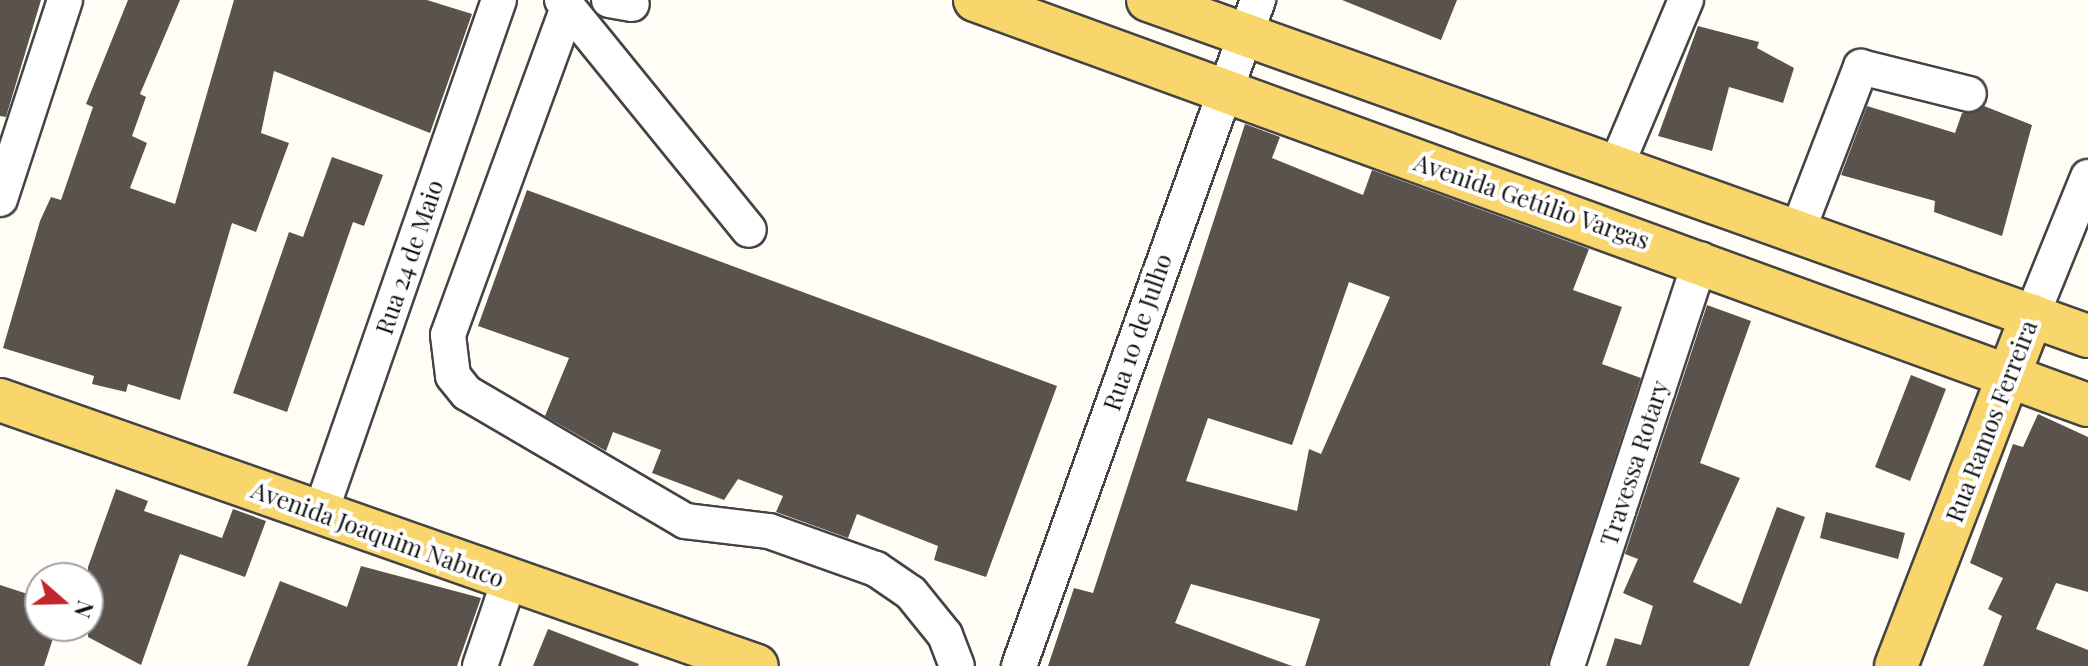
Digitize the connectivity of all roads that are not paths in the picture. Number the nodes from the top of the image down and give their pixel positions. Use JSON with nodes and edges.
{"nodes":[{"id":1,"x":65,"y":0,"type":"edge"},
{"id":2,"x":499,"y":0,"type":"edge"},
{"id":3,"x":975,"y":0,"type":"edge"},
{"id":4,"x":1148,"y":0,"type":"edge"},
{"id":5,"x":1686,"y":0,"type":"edge"},
{"id":6,"x":565,"y":4,"type":"edge"},
{"id":7,"x":1251,"y":18,"type":"edge"},
{"id":8,"x":1221,"y":94,"type":"junction"},
{"id":9,"x":1969,"y":94,"type":"dead end"},
{"id":10,"x":1617,"y":164,"type":"junction"},
{"id":11,"x":2088,"y":177,"type":"edge"},
{"id":12,"x":0,"y":199,"type":"edge"},
{"id":13,"x":749,"y":230,"type":"dead end"},
{"id":14,"x":1798,"y":230,"type":"junction"},
{"id":15,"x":1701,"y":259,"type":"junction"},
{"id":16,"x":2032,"y":315,"type":"junction"},
{"id":17,"x":2088,"y":336,"type":"edge"},
{"id":18,"x":2007,"y":375,"type":"junction"},
{"id":19,"x":0,"y":400,"type":"edge"},
{"id":20,"x":2088,"y":405,"type":"edge"},
{"id":21,"x":320,"y":514,"type":"junction"},
{"id":22,"x":509,"y":581,"type":"junction"},
{"id":23,"x":480,"y":666,"type":"edge"},
{"id":24,"x":757,"y":666,"type":"edge"},
{"id":25,"x":957,"y":666,"type":"edge"},
{"id":26,"x":1019,"y":666,"type":"edge"},
{"id":27,"x":1567,"y":666,"type":"edge"},
{"id":28,"x":1896,"y":666,"type":"edge"}],
"edges":[{"from":1,"to":12,"type":"street"},
{"from":2,"to":21,"type":"street","name":"Rua 24 de Maio"},
{"from":3,"to":8,"type":"main road","name":"Avenida Getúlio Vargas"},
{"from":4,"to":7,"type":"main road"},
{"from":5,"to":10,"type":"street"},
{"from":6,"to":13,"type":"street"},
{"from":6,"to":25,"type":"street"},
{"from":7,"to":8,"type":"street","name":"Rua 10 de Julho"},
{"from":7,"to":10,"type":"main road"},
{"from":8,"to":15,"type":"main road","name":"Avenida Getúlio Vargas"},
{"from":8,"to":26,"type":"street","name":"Rua 10 de Julho"},
{"from":9,"to":14,"type":"street"},
{"from":10,"to":14,"type":"main road"},
{"from":11,"to":16,"type":"street","name":"Rua Ramos Ferreira"},
{"from":14,"to":16,"type":"main road"},
{"from":15,"to":18,"type":"main road","name":"Avenida Getúlio Vargas"},
{"from":15,"to":27,"type":"street","name":"Travessa Rotary"},
{"from":16,"to":17,"type":"main road"},
{"from":16,"to":18,"type":"main road","name":"Rua Ramos Ferreira"},
{"from":18,"to":20,"type":"main road","name":"Avenida Getúlio Vargas"},
{"from":18,"to":28,"type":"main road","name":"Rua Ramos Ferreira"},
{"from":19,"to":21,"type":"main road","name":"Avenida Joaquim Nabuco"},
{"from":21,"to":22,"type":"main road","name":"Avenida Joaquim Nabuco"},
{"from":22,"to":23,"type":"street"},
{"from":22,"to":24,"type":"main road","name":"Avenida Joaquim Nabuco"}]}
